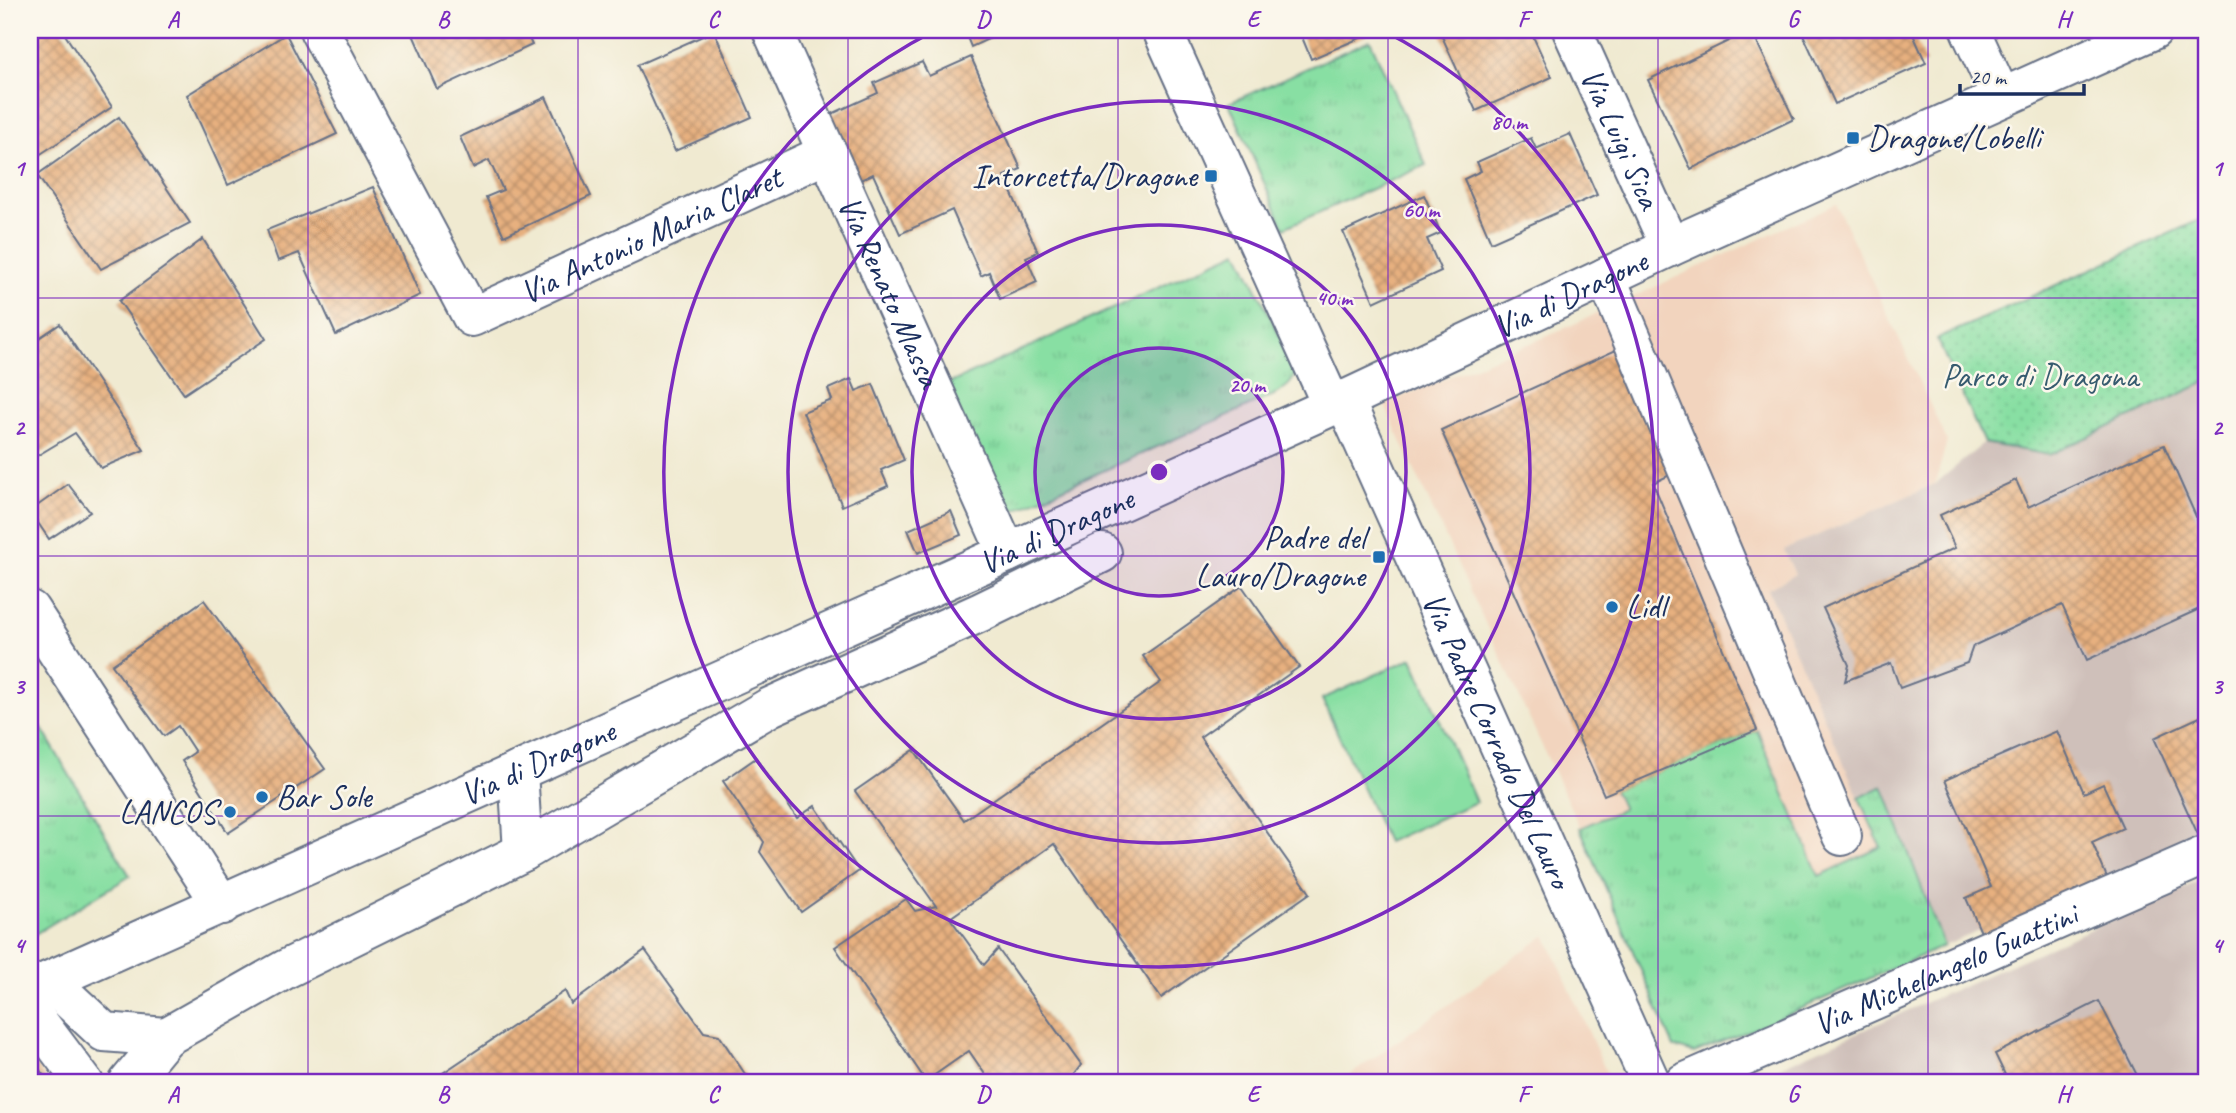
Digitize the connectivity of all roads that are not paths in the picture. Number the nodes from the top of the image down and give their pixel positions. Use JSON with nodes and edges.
{"nodes":[{"id":1,"x":319,"y":30,"type":"edge"},
{"id":2,"x":772,"y":30,"type":"edge"},
{"id":3,"x":1162,"y":30,"type":"edge"},
{"id":4,"x":1572,"y":30,"type":"edge"},
{"id":5,"x":1970,"y":30,"type":"edge"},
{"id":6,"x":2153,"y":30,"type":"edge"},
{"id":7,"x":2001,"y":97,"type":"junction"},
{"id":8,"x":828,"y":153,"type":"junction"},
{"id":9,"x":1670,"y":247,"type":"junction"},
{"id":10,"x":1606,"y":277,"type":"junction"},
{"id":11,"x":1338,"y":402,"type":"junction"},
{"id":12,"x":1102,"y":553,"type":"dead end"},
{"id":13,"x":1007,"y":554,"type":"junction"},
{"id":14,"x":939,"y":584,"type":"junction"},
{"id":15,"x":30,"y":611,"type":"edge"},
{"id":16,"x":981,"y":612,"type":"junction"},
{"id":17,"x":518,"y":771,"type":"junction"},
{"id":18,"x":1842,"y":836,"type":"dead end"},
{"id":19,"x":523,"y":852,"type":"junction"},
{"id":20,"x":2206,"y":855,"type":"edge"},
{"id":21,"x":222,"y":905,"type":"junction"},
{"id":22,"x":36,"y":993,"type":"edge"},
{"id":23,"x":166,"y":1037,"type":"junction"},
{"id":24,"x":84,"y":1083,"type":"edge"},
{"id":25,"x":128,"y":1083,"type":"edge"},
{"id":26,"x":1651,"y":1083,"type":"edge"},
{"id":27,"x":1684,"y":1083,"type":"edge"}],
"edges":[{"from":1,"to":8,"type":"street","name":"Via Antonio Maria Claret"},
{"from":2,"to":8,"type":"street","name":"Via Renato Massa"},
{"from":3,"to":11,"type":"street","name":"Via Padre Corrado Del Lauro"},
{"from":4,"to":9,"type":"street","name":"Via Luigi Sica"},
{"from":5,"to":7,"type":"street"},
{"from":6,"to":7,"type":"street","name":"Via di Dragone"},
{"from":7,"to":9,"type":"street","name":"Via di Dragone"},
{"from":8,"to":13,"type":"street","name":"Via Renato Massa"},
{"from":9,"to":10,"type":"street","name":"Via di Dragone"},
{"from":10,"to":11,"type":"street","name":"Via di Dragone"},
{"from":10,"to":18,"type":"street"},
{"from":11,"to":13,"type":"street","name":"Via di Dragone"},
{"from":11,"to":26,"type":"street","name":"Via Padre Corrado Del Lauro"},
{"from":12,"to":16,"type":"street"},
{"from":13,"to":14,"type":"street","name":"Via di Dragone"},
{"from":14,"to":16,"type":"street"},
{"from":14,"to":17,"type":"street","name":"Via di Dragone"},
{"from":15,"to":21,"type":"street"},
{"from":16,"to":19,"type":"street"},
{"from":17,"to":19,"type":"street"},
{"from":17,"to":21,"type":"street","name":"Via di Dragone"},
{"from":19,"to":23,"type":"street"},
{"from":20,"to":27,"type":"street","name":"Via Michelangelo Guattini"},
{"from":21,"to":22,"type":"street","name":"Via di Dragone"},
{"from":22,"to":23,"type":"street"},
{"from":22,"to":24,"type":"street"},
{"from":23,"to":25,"type":"street"}]}
